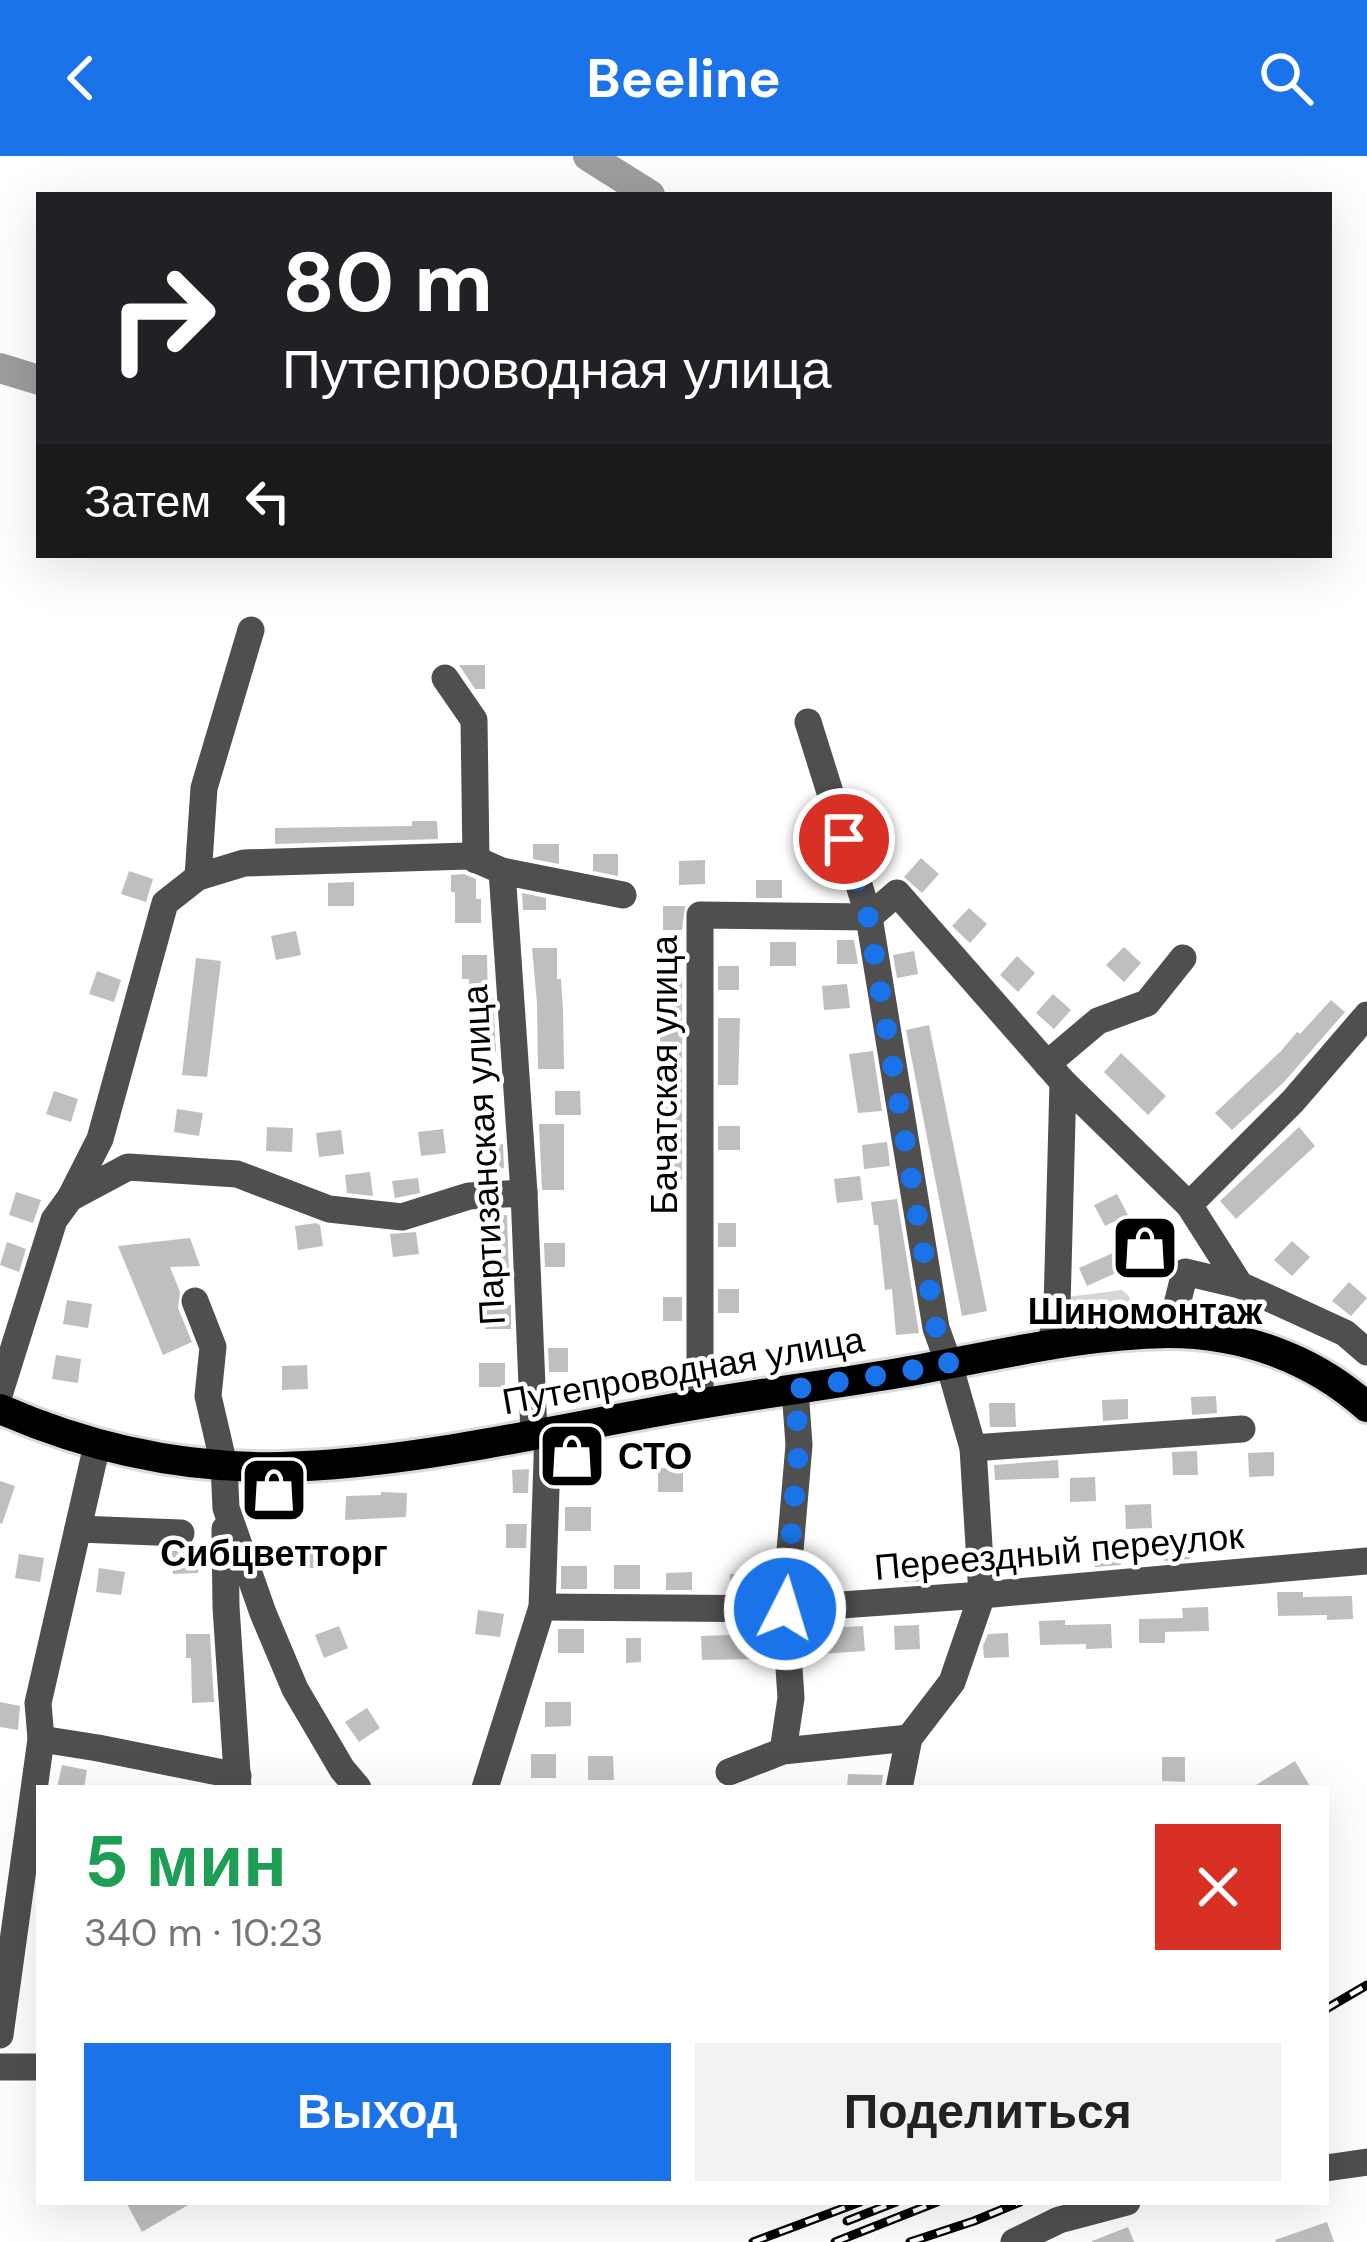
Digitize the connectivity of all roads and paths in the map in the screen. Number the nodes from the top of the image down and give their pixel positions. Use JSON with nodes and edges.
{"nodes":[{"id":1,"x":251,"y":630,"type":"dead end"},
{"id":2,"x":446,"y":677,"type":"dead end"},
{"id":3,"x":808,"y":722,"type":"dead end"},
{"id":4,"x":489,"y":866,"type":"junction"},
{"id":5,"x":198,"y":877,"type":"junction"},
{"id":6,"x":622,"y":896,"type":"dead end"},
{"id":7,"x":868,"y":916,"type":"junction"},
{"id":8,"x":1183,"y":958,"type":"dead end"},
{"id":9,"x":1367,"y":1015,"type":"edge"},
{"id":10,"x":1055,"y":1073,"type":"junction"},
{"id":11,"x":524,"y":1193,"type":"junction"},
{"id":12,"x":70,"y":1198,"type":"junction"},
{"id":13,"x":1189,"y":1205,"type":"junction"},
{"id":14,"x":1240,"y":1286,"type":"junction"},
{"id":15,"x":195,"y":1301,"type":"dead end"},
{"id":16,"x":1170,"y":1333,"type":"junction"},
{"id":17,"x":1051,"y":1346,"type":"junction"},
{"id":18,"x":1367,"y":1352,"type":"edge"},
{"id":19,"x":949,"y":1364,"type":"junction"},
{"id":20,"x":795,"y":1389,"type":"junction"},
{"id":21,"x":0,"y":1392,"type":"edge"},
{"id":22,"x":700,"y":1403,"type":"junction"},
{"id":23,"x":1367,"y":1407,"type":"edge"},
{"id":24,"x":0,"y":1409,"type":"edge"},
{"id":25,"x":1242,"y":1429,"type":"dead end"},
{"id":26,"x":541,"y":1433,"type":"junction"},
{"id":27,"x":97,"y":1445,"type":"junction"},
{"id":28,"x":973,"y":1448,"type":"junction"},
{"id":29,"x":224,"y":1470,"type":"junction"},
{"id":30,"x":78,"y":1529,"type":"junction"},
{"id":31,"x":181,"y":1533,"type":"dead end"},
{"id":32,"x":1367,"y":1561,"type":"edge"},
{"id":33,"x":982,"y":1594,"type":"junction"},
{"id":34,"x":542,"y":1607,"type":"junction"},
{"id":35,"x":785,"y":1609,"type":"junction"},
{"id":36,"x":909,"y":1738,"type":"junction"},
{"id":37,"x":40,"y":1739,"type":"junction"},
{"id":38,"x":783,"y":1751,"type":"junction"},
{"id":39,"x":729,"y":1772,"type":"dead end"},
{"id":40,"x":238,"y":1782,"type":"edge"},
{"id":41,"x":355,"y":1785,"type":"edge"},
{"id":42,"x":485,"y":1785,"type":"edge"},
{"id":43,"x":900,"y":1785,"type":"edge"},
{"id":44,"x":0,"y":2035,"type":"edge"},
{"id":45,"x":36,"y":2066,"type":"edge"},
{"id":46,"x":0,"y":2067,"type":"edge"},
{"id":47,"x":1367,"y":2162,"type":"edge"},
{"id":48,"x":1329,"y":2168,"type":"edge"},
{"id":49,"x":1115,"y":2205,"type":"edge"},
{"id":50,"x":1014,"y":2242,"type":"edge"}],
"edges":[{"from":1,"to":5,"type":"street"},
{"from":2,"to":4,"type":"street","name":"Партизанская улица"},
{"from":3,"to":7,"type":"street"},
{"from":4,"to":5,"type":"street","name":"Бачатская улица"},
{"from":4,"to":6,"type":"street","name":"Бачатская улица"},
{"from":4,"to":11,"type":"street","name":"Партизанская улица"},
{"from":5,"to":12,"type":"street"},
{"from":7,"to":10,"type":"street"},
{"from":7,"to":19,"type":"street"},
{"from":7,"to":22,"type":"street","name":"Бачатская улица"},
{"from":8,"to":10,"type":"street"},
{"from":9,"to":13,"type":"street"},
{"from":10,"to":13,"type":"street"},
{"from":10,"to":17,"type":"street"},
{"from":11,"to":12,"type":"street"},
{"from":11,"to":26,"type":"street","name":"Партизанская улица"},
{"from":12,"to":21,"type":"street"},
{"from":13,"to":14,"type":"street"},
{"from":14,"to":16,"type":"street"},
{"from":14,"to":18,"type":"street"},
{"from":15,"to":29,"type":"street"},
{"from":16,"to":17,"type":"main road","name":"Путепроводная улица"},
{"from":16,"to":23,"type":"main road","name":"Путепроводная улица"},
{"from":17,"to":19,"type":"main road","name":"Путепроводная улица"},
{"from":19,"to":20,"type":"main road","name":"Путепроводная улица"},
{"from":19,"to":28,"type":"street"},
{"from":20,"to":22,"type":"main road","name":"Путепроводная улица"},
{"from":20,"to":35,"type":"street"},
{"from":22,"to":26,"type":"main road","name":"Путепроводная улица"},
{"from":24,"to":27,"type":"main road","name":"Путепроводная улица"},
{"from":25,"to":28,"type":"street"},
{"from":26,"to":29,"type":"main road","name":"Путепроводная улица"},
{"from":26,"to":34,"type":"street","name":"Партизанская улица"},
{"from":27,"to":29,"type":"main road","name":"Путепроводная улица"},
{"from":27,"to":30,"type":"street"},
{"from":28,"to":33,"type":"street"},
{"from":29,"to":40,"type":"street"},
{"from":29,"to":41,"type":"street"},
{"from":30,"to":31,"type":"street"},
{"from":30,"to":37,"type":"street"},
{"from":32,"to":33,"type":"street","name":"Переездный переулок"},
{"from":33,"to":35,"type":"street","name":"Переездный переулок"},
{"from":33,"to":36,"type":"street"},
{"from":34,"to":35,"type":"street","name":"Переездный переулок"},
{"from":34,"to":42,"type":"street","name":"Партизанская улица"},
{"from":35,"to":38,"type":"street"},
{"from":36,"to":38,"type":"street"},
{"from":36,"to":43,"type":"street"},
{"from":37,"to":40,"type":"street"},
{"from":37,"to":44,"type":"street"},
{"from":38,"to":39,"type":"street"},
{"from":45,"to":46,"type":"street"},
{"from":47,"to":48,"type":"street"},
{"from":49,"to":50,"type":"street"}]}
